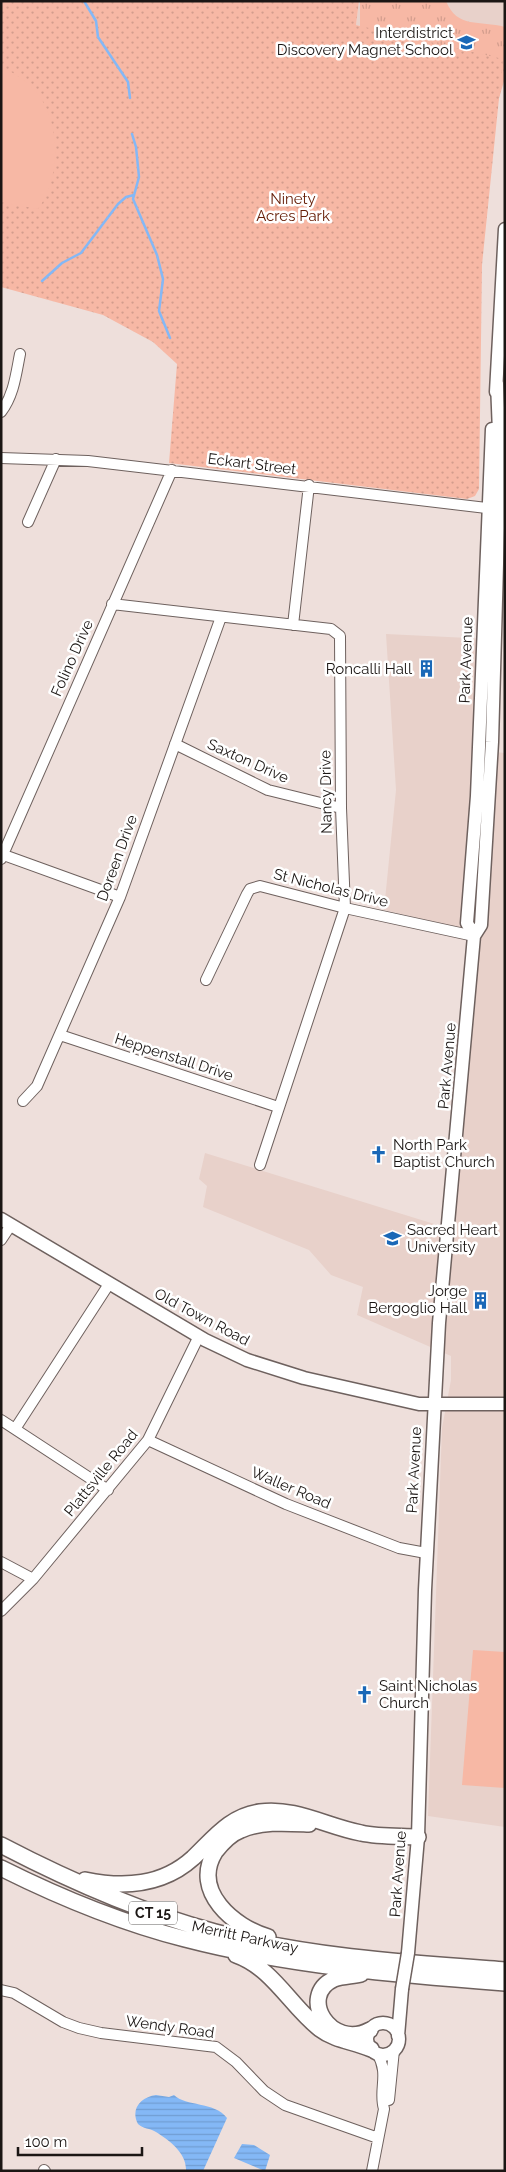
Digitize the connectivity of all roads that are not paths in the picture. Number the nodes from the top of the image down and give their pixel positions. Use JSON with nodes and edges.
{"nodes":[{"id":1,"x":505,"y":230,"type":"edge"},
{"id":2,"x":20,"y":354,"type":"dead end"},
{"id":3,"x":1,"y":412,"type":"edge"},
{"id":4,"x":1,"y":458,"type":"edge"},
{"id":5,"x":56,"y":459,"type":"junction"},
{"id":6,"x":172,"y":470,"type":"junction"},
{"id":7,"x":309,"y":485,"type":"junction"},
{"id":8,"x":493,"y":508,"type":"junction"},
{"id":9,"x":28,"y":522,"type":"dead end"},
{"id":10,"x":112,"y":604,"type":"junction"},
{"id":11,"x":221,"y":617,"type":"junction"},
{"id":12,"x":293,"y":624,"type":"junction"},
{"id":13,"x":492,"y":742,"type":"junction"},
{"id":14,"x":175,"y":744,"type":"junction"},
{"id":15,"x":479,"y":745,"type":"junction"},
{"id":16,"x":341,"y":808,"type":"junction"},
{"id":17,"x":2,"y":856,"type":"edge"},
{"id":18,"x":120,"y":897,"type":"junction"},
{"id":19,"x":345,"y":908,"type":"junction"},
{"id":20,"x":474,"y":936,"type":"junction"},
{"id":21,"x":206,"y":980,"type":"dead end"},
{"id":22,"x":60,"y":1035,"type":"junction"},
{"id":23,"x":23,"y":1101,"type":"dead end"},
{"id":24,"x":278,"y":1107,"type":"junction"},
{"id":25,"x":260,"y":1165,"type":"dead end"},
{"id":26,"x":6,"y":1222,"type":"edge"},
{"id":27,"x":1,"y":1240,"type":"edge"},
{"id":28,"x":109,"y":1284,"type":"junction"},
{"id":29,"x":199,"y":1336,"type":"junction"},
{"id":30,"x":505,"y":1404,"type":"edge"},
{"id":31,"x":434,"y":1405,"type":"junction"},
{"id":32,"x":1,"y":1420,"type":"edge"},
{"id":33,"x":15,"y":1429,"type":"junction"},
{"id":34,"x":148,"y":1440,"type":"junction"},
{"id":35,"x":108,"y":1490,"type":"junction"},
{"id":36,"x":426,"y":1553,"type":"junction"},
{"id":37,"x":1,"y":1562,"type":"edge"},
{"id":38,"x":33,"y":1579,"type":"junction"},
{"id":39,"x":1,"y":1612,"type":"edge"},
{"id":40,"x":327,"y":1825,"type":"junction"},
{"id":41,"x":418,"y":1837,"type":"junction"},
{"id":42,"x":1,"y":1846,"type":"edge"},
{"id":43,"x":1,"y":1868,"type":"edge"},
{"id":44,"x":48,"y":1869,"type":"junction"},
{"id":45,"x":184,"y":1939,"type":"junction"},
{"id":46,"x":314,"y":1951,"type":"junction"},
{"id":47,"x":505,"y":1970,"type":"edge"},
{"id":48,"x":375,"y":1972,"type":"junction"},
{"id":49,"x":505,"y":1983,"type":"edge"},
{"id":50,"x":1,"y":1990,"type":"edge"},
{"id":51,"x":400,"y":2006,"type":"junction"},
{"id":52,"x":386,"y":2024,"type":"junction"},
{"id":53,"x":370,"y":2030,"type":"junction"},
{"id":54,"x":398,"y":2036,"type":"junction"},
{"id":55,"x":394,"y":2050,"type":"junction"},
{"id":56,"x":373,"y":2051,"type":"junction"},
{"id":57,"x":384,"y":2109,"type":"junction"},
{"id":58,"x":378,"y":2138,"type":"junction"},
{"id":59,"x":372,"y":2171,"type":"edge"}],
"edges":[{"from":1,"to":8,"type":"main road","name":"Park Avenue"},
{"from":2,"to":3,"type":"street"},
{"from":4,"to":5,"type":"street","name":"Eckart Street"},
{"from":5,"to":6,"type":"street","name":"Eckart Street"},
{"from":5,"to":9,"type":"street"},
{"from":6,"to":7,"type":"street","name":"Eckart Street"},
{"from":6,"to":10,"type":"street","name":"Folino Drive"},
{"from":7,"to":8,"type":"street","name":"Eckart Street"},
{"from":7,"to":12,"type":"street"},
{"from":8,"to":13,"type":"main road","name":"Park Avenue"},
{"from":8,"to":15,"type":"main road","name":"Park Avenue"},
{"from":10,"to":11,"type":"street","name":"Nancy Drive"},
{"from":10,"to":17,"type":"street","name":"Folino Drive"},
{"from":11,"to":12,"type":"street","name":"Nancy Drive"},
{"from":11,"to":14,"type":"street","name":"Doreen Drive"},
{"from":12,"to":16,"type":"street","name":"Nancy Drive"},
{"from":13,"to":15,"type":"main road"},
{"from":13,"to":20,"type":"main road","name":"Park Avenue"},
{"from":14,"to":16,"type":"street","name":"Saxton Drive"},
{"from":14,"to":18,"type":"street","name":"Doreen Drive"},
{"from":15,"to":20,"type":"main road","name":"Park Avenue"},
{"from":16,"to":19,"type":"street","name":"Nancy Drive"},
{"from":17,"to":18,"type":"street"},
{"from":18,"to":22,"type":"street","name":"Doreen Drive"},
{"from":19,"to":20,"type":"street","name":"St Nicholas Drive"},
{"from":19,"to":21,"type":"street","name":"St Nicholas Drive"},
{"from":19,"to":24,"type":"street","name":"Nancy Drive"},
{"from":20,"to":31,"type":"main road","name":"Park Avenue"},
{"from":22,"to":23,"type":"street","name":"Doreen Drive"},
{"from":22,"to":24,"type":"street","name":"Heppenstall Drive"},
{"from":24,"to":25,"type":"street","name":"Nancy Drive"},
{"from":26,"to":27,"type":"street"},
{"from":26,"to":28,"type":"main road","name":"Old Town Road"},
{"from":28,"to":29,"type":"main road","name":"Old Town Road"},
{"from":28,"to":33,"type":"street"},
{"from":29,"to":31,"type":"main road","name":"Old Town Road"},
{"from":29,"to":34,"type":"street","name":"Plattsville Road"},
{"from":30,"to":31,"type":"main road","name":"Old Town Road"},
{"from":31,"to":36,"type":"main road","name":"Park Avenue"},
{"from":32,"to":33,"type":"street"},
{"from":33,"to":35,"type":"street"},
{"from":34,"to":35,"type":"street","name":"Plattsville Road"},
{"from":34,"to":36,"type":"street","name":"Waller Road"},
{"from":35,"to":38,"type":"street","name":"Plattsville Road"},
{"from":36,"to":41,"type":"main road","name":"Park Avenue"},
{"from":37,"to":38,"type":"street"},
{"from":38,"to":39,"type":"street","name":"Plattsville Road"},
{"from":40,"to":41,"type":"highway"},
{"from":40,"to":44,"type":"highway"},
{"from":40,"to":46,"type":"highway"},
{"from":41,"to":51,"type":"main road","name":"Park Avenue","bridge":true},
{"from":42,"to":44,"type":"highway","name":"Merritt Parkway","number":"CT 15"},
{"from":43,"to":45,"type":"highway","name":"Merritt Parkway","number":"CT 15"},
{"from":44,"to":46,"type":"highway","name":"Merritt Parkway","number":"CT 15"},
{"from":45,"to":48,"type":"highway","name":"Merritt Parkway","number":"CT 15"},
{"from":45,"to":56,"type":"highway"},
{"from":46,"to":47,"type":"highway","name":"Merritt Parkway","number":"CT 15"},
{"from":48,"to":49,"type":"highway","name":"Merritt Parkway","number":"CT 15"},
{"from":48,"to":53,"type":"highway"},
{"from":50,"to":58,"type":"street","name":"Wendy Road"},
{"from":51,"to":52,"type":"main road"},
{"from":51,"to":54,"type":"main road","name":"Park Avenue"},
{"from":52,"to":53,"type":"main road"},
{"from":52,"to":54,"type":"main road"},
{"from":53,"to":56,"type":"main road"},
{"from":54,"to":55,"type":"main road"},
{"from":55,"to":56,"type":"main road"},
{"from":55,"to":57,"type":"street"},
{"from":56,"to":57,"type":"street"},
{"from":57,"to":58,"type":"street"},
{"from":58,"to":59,"type":"street"}]}
